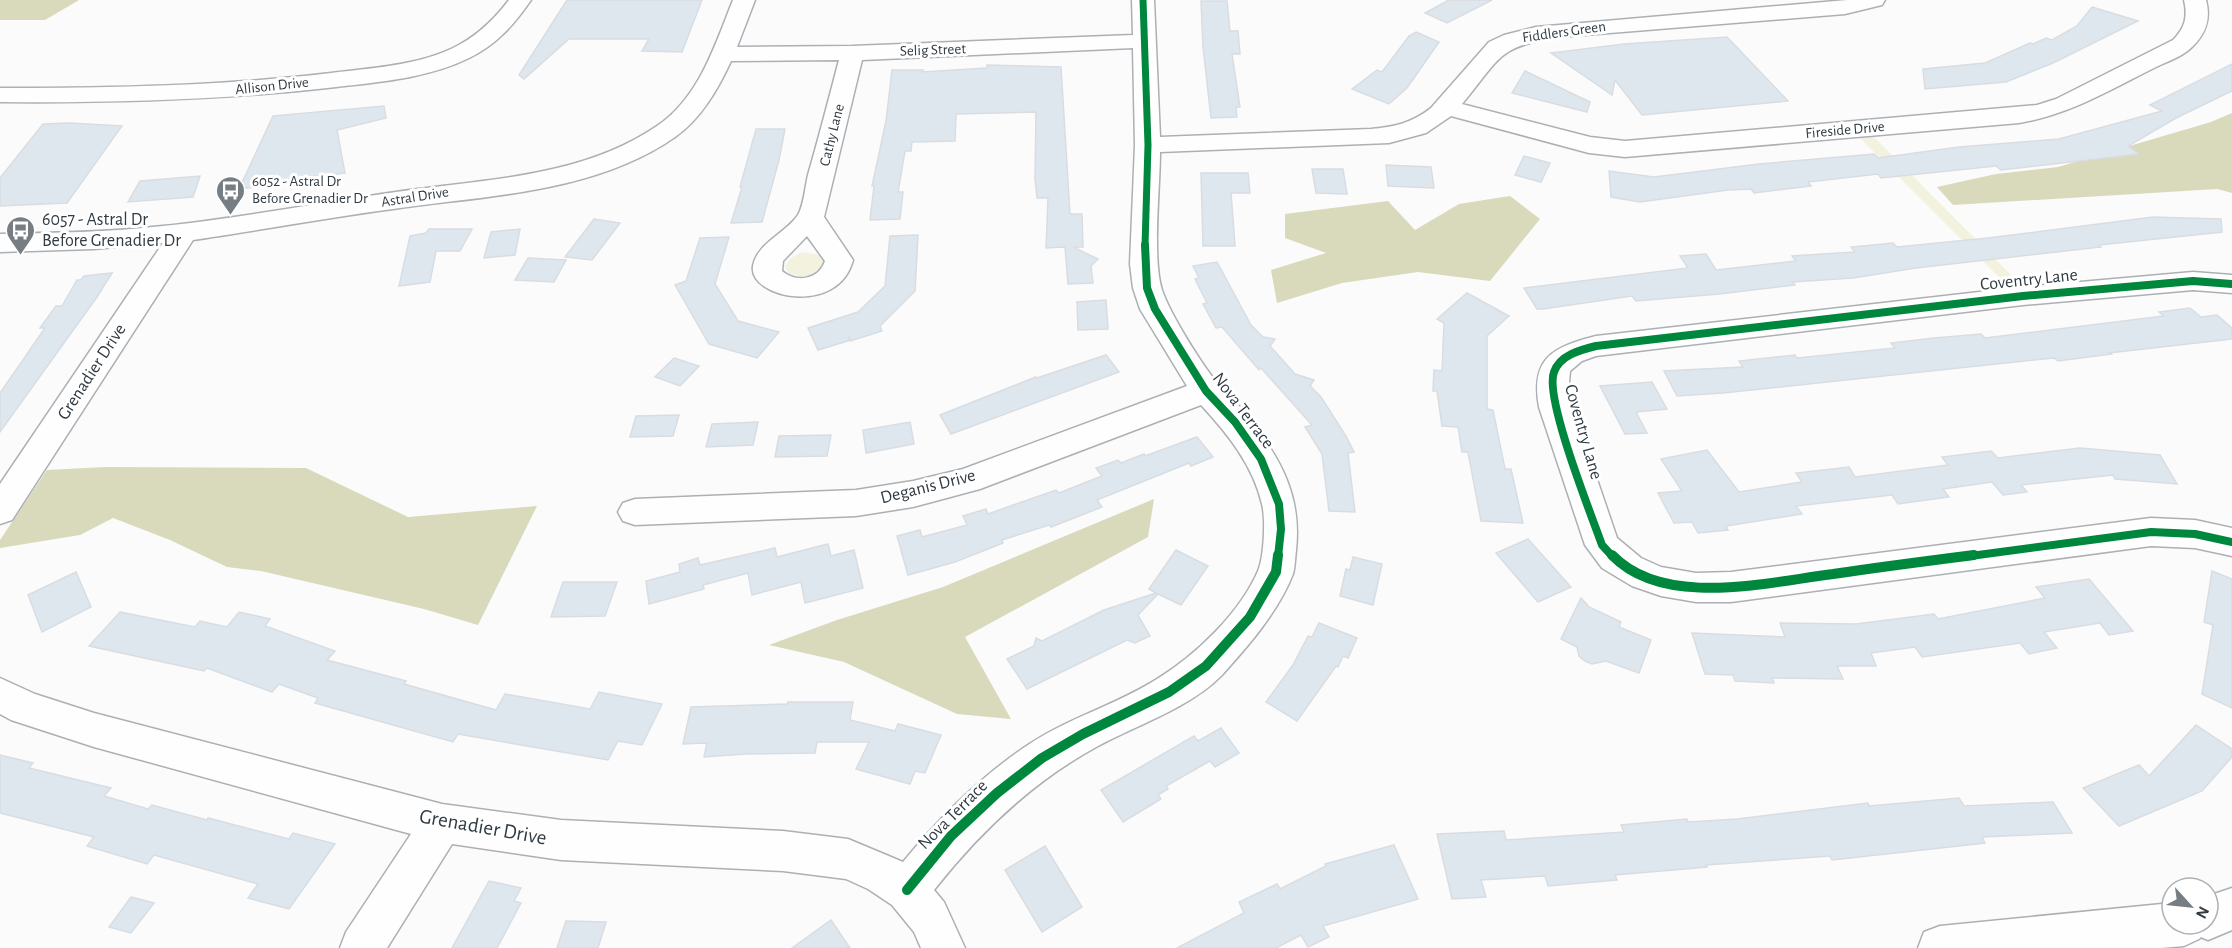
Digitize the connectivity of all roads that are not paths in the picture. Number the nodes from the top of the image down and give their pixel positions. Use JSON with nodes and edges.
{"nodes":[{"id":1,"x":520,"y":0,"type":"edge"},
{"id":2,"x":744,"y":0,"type":"edge"},
{"id":3,"x":1143,"y":0,"type":"edge"},
{"id":4,"x":1874,"y":0,"type":"edge"},
{"id":5,"x":2195,"y":0,"type":"edge"},
{"id":6,"x":1143,"y":41,"type":"junction"},
{"id":7,"x":852,"y":53,"type":"junction"},
{"id":8,"x":723,"y":54,"type":"junction"},
{"id":9,"x":0,"y":95,"type":"edge"},
{"id":10,"x":1448,"y":108,"type":"junction"},
{"id":11,"x":1148,"y":145,"type":"junction"},
{"id":12,"x":811,"y":217,"type":"dead end"},
{"id":13,"x":184,"y":232,"type":"junction"},
{"id":14,"x":0,"y":243,"type":"edge"},
{"id":15,"x":2232,"y":284,"type":"edge"},
{"id":16,"x":1206,"y":391,"type":"junction"},
{"id":17,"x":0,"y":511,"type":"edge"},
{"id":18,"x":635,"y":512,"type":"dead end"},
{"id":19,"x":2232,"y":542,"type":"edge"},
{"id":20,"x":0,"y":694,"type":"edge"},
{"id":21,"x":442,"y":823,"type":"junction"},
{"id":22,"x":907,"y":890,"type":"junction"},
{"id":23,"x":2160,"y":926,"type":"edge"},
{"id":24,"x":362,"y":948,"type":"edge"},
{"id":25,"x":943,"y":948,"type":"edge"},
{"id":26,"x":1940,"y":948,"type":"edge"}],
"edges":[{"from":1,"to":9,"type":"street","name":"Allison Drive"},
{"from":2,"to":8,"type":"street","name":"Astral Drive"},
{"from":3,"to":6,"type":"street","name":"Nova Terrace"},
{"from":4,"to":10,"type":"street","name":"Fiddlers Green"},
{"from":5,"to":10,"type":"street","name":"Fireside Drive"},
{"from":6,"to":7,"type":"street","name":"Selig Street"},
{"from":6,"to":11,"type":"street","name":"Nova Terrace"},
{"from":7,"to":8,"type":"street","name":"Selig Street"},
{"from":7,"to":12,"type":"street","name":"Cathy Lane"},
{"from":8,"to":13,"type":"street","name":"Astral Drive"},
{"from":10,"to":11,"type":"street","name":"Fiddlers Green"},
{"from":11,"to":16,"type":"street","name":"Nova Terrace"},
{"from":13,"to":14,"type":"street","name":"Astral Drive"},
{"from":13,"to":17,"type":"street","name":"Grenadier Drive"},
{"from":15,"to":19,"type":"street","name":"Coventry Lane"},
{"from":16,"to":18,"type":"street","name":"Deganis Drive"},
{"from":16,"to":22,"type":"street","name":"Nova Terrace"},
{"from":20,"to":21,"type":"street","name":"Grenadier Drive"},
{"from":21,"to":22,"type":"street","name":"Grenadier Drive"},
{"from":21,"to":24,"type":"street"},
{"from":22,"to":25,"type":"street","name":"Grenadier Drive"},
{"from":23,"to":26,"type":"street"}]}
